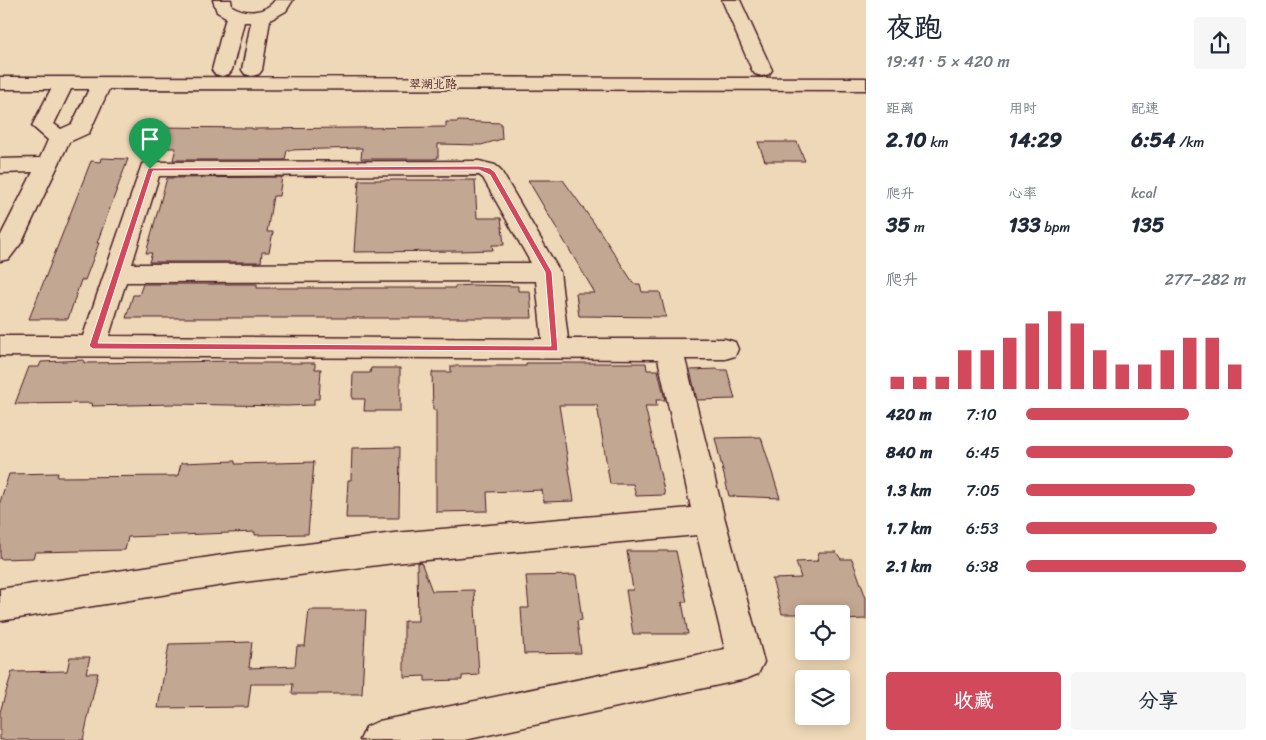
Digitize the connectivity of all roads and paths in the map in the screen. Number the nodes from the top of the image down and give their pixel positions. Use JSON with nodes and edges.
{"nodes":[{"id":1,"x":222,"y":0,"type":"edge"},
{"id":2,"x":284,"y":0,"type":"edge"},
{"id":3,"x":731,"y":0,"type":"edge"},
{"id":4,"x":236,"y":16,"type":"junction"},
{"id":5,"x":261,"y":16,"type":"junction"},
{"id":6,"x":0,"y":70,"type":"edge"},
{"id":7,"x":222,"y":70,"type":"junction"},
{"id":8,"x":252,"y":70,"type":"junction"},
{"id":9,"x":762,"y":70,"type":"junction"},
{"id":10,"x":866,"y":70,"type":"edge"},
{"id":11,"x":0,"y":83,"type":"edge"},
{"id":12,"x":64,"y":83,"type":"junction"},
{"id":13,"x":102,"y":83,"type":"junction"},
{"id":14,"x":866,"y":84,"type":"edge"},
{"id":15,"x":60,"y":138,"type":"junction"},
{"id":16,"x":48,"y":165,"type":"junction"},
{"id":17,"x":0,"y":166,"type":"edge"},
{"id":18,"x":0,"y":253,"type":"edge"},
{"id":19,"x":548,"y":272,"type":"junction"},
{"id":20,"x":117,"y":273,"type":"junction"},
{"id":21,"x":0,"y":346,"type":"edge"},
{"id":22,"x":93,"y":346,"type":"junction"},
{"id":23,"x":556,"y":349,"type":"junction"},
{"id":24,"x":669,"y":349,"type":"junction"},
{"id":25,"x":725,"y":349,"type":"dead end"},
{"id":26,"x":709,"y":520,"type":"junction"},
{"id":27,"x":0,"y":605,"type":"edge"},
{"id":28,"x":380,"y":740,"type":"edge"}],
"edges":[{"from":1,"to":4,"type":"street"},
{"from":2,"to":5,"type":"street"},
{"from":3,"to":9,"type":"street"},
{"from":4,"to":5,"type":"street"},
{"from":4,"to":7,"type":"street"},
{"from":5,"to":8,"type":"street"},
{"from":6,"to":7,"type":"street","name":"翠湖北路"},
{"from":7,"to":8,"type":"street","name":"翠湖北路"},
{"from":8,"to":9,"type":"street","name":"翠湖北路"},
{"from":9,"to":10,"type":"street","name":"翠湖北路"},
{"from":11,"to":12,"type":"street","name":"翠湖北路"},
{"from":12,"to":13,"type":"street","name":"翠湖北路"},
{"from":12,"to":15,"type":"street"},
{"from":13,"to":14,"type":"street","name":"翠湖北路"},
{"from":13,"to":15,"type":"street"},
{"from":15,"to":16,"type":"street"},
{"from":16,"to":17,"type":"street"},
{"from":16,"to":18,"type":"street"},
{"from":19,"to":20,"type":"street"},
{"from":19,"to":20,"type":"street"},
{"from":19,"to":23,"type":"street"},
{"from":20,"to":22,"type":"street"},
{"from":21,"to":22,"type":"street"},
{"from":22,"to":23,"type":"street"},
{"from":23,"to":24,"type":"street"},
{"from":24,"to":25,"type":"street"},
{"from":24,"to":26,"type":"street"},
{"from":26,"to":27,"type":"street"},
{"from":26,"to":28,"type":"street"}]}
